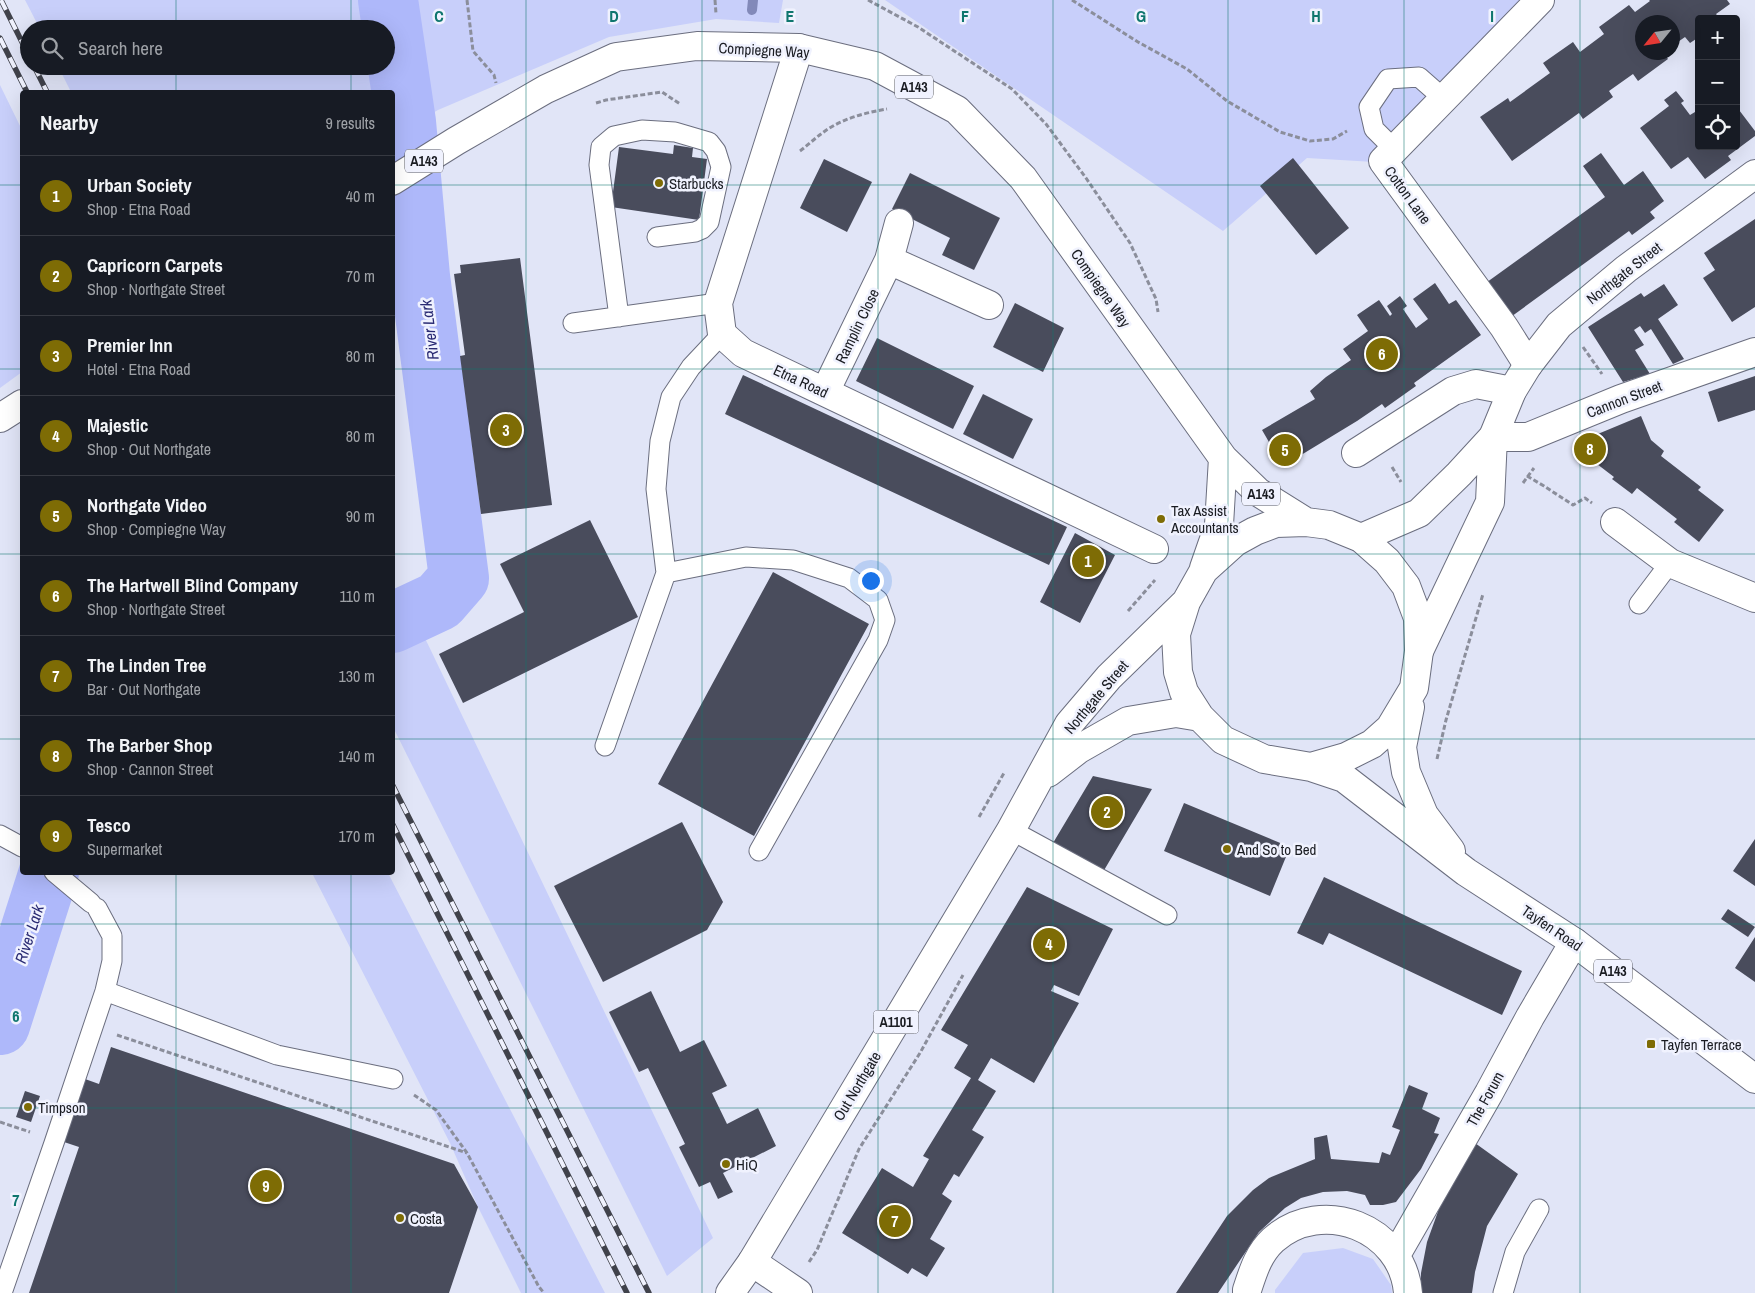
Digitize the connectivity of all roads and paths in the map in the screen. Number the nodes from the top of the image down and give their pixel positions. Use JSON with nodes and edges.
{"nodes":[{"id":1,"x":468,"y":0,"type":"edge"},
{"id":2,"x":868,"y":0,"type":"edge"},
{"id":3,"x":1072,"y":0,"type":"edge"},
{"id":4,"x":1540,"y":0,"type":"edge"},
{"id":5,"x":799,"y":48,"type":"junction"},
{"id":6,"x":494,"y":75,"type":"dead end"},
{"id":7,"x":1444,"y":99,"type":"junction"},
{"id":8,"x":587,"y":106,"type":"dead end"},
{"id":9,"x":687,"y":109,"type":"dead end"},
{"id":10,"x":889,"y":109,"type":"dead end"},
{"id":11,"x":1371,"y":117,"type":"junction"},
{"id":12,"x":771,"y":137,"type":"junction"},
{"id":13,"x":1394,"y":149,"type":"junction"},
{"id":14,"x":1755,"y":174,"type":"edge"},
{"id":15,"x":395,"y":179,"type":"edge"},
{"id":16,"x":899,"y":223,"type":"dead end"},
{"id":17,"x":657,"y":237,"type":"dead end"},
{"id":18,"x":890,"y":260,"type":"junction"},
{"id":19,"x":718,"y":303,"type":"junction"},
{"id":20,"x":989,"y":305,"type":"dead end"},
{"id":21,"x":1159,"y":315,"type":"dead end"},
{"id":22,"x":619,"y":317,"type":"junction"},
{"id":23,"x":573,"y":324,"type":"dead end"},
{"id":24,"x":722,"y":334,"type":"junction"},
{"id":25,"x":1583,"y":347,"type":"dead end"},
{"id":26,"x":1755,"y":352,"type":"edge"},
{"id":27,"x":1528,"y":365,"type":"junction"},
{"id":28,"x":1512,"y":391,"type":"junction"},
{"id":29,"x":825,"y":392,"type":"junction"},
{"id":30,"x":1621,"y":399,"type":"junction"},
{"id":31,"x":20,"y":405,"type":"edge"},
{"id":32,"x":0,"y":418,"type":"edge"},
{"id":33,"x":1493,"y":437,"type":"junction"},
{"id":34,"x":1356,"y":453,"type":"dead end"},
{"id":35,"x":1223,"y":458,"type":"junction"},
{"id":36,"x":1518,"y":490,"type":"dead end"},
{"id":37,"x":1306,"y":522,"type":"junction"},
{"id":38,"x":1615,"y":522,"type":"joint"},
{"id":39,"x":1361,"y":538,"type":"junction"},
{"id":40,"x":1154,"y":549,"type":"dead end"},
{"id":41,"x":1670,"y":563,"type":"junction"},
{"id":42,"x":1204,"y":570,"type":"junction"},
{"id":43,"x":666,"y":573,"type":"junction"},
{"id":44,"x":1484,"y":591,"type":"dead end"},
{"id":45,"x":1755,"y":598,"type":"edge"},
{"id":46,"x":1186,"y":602,"type":"junction"},
{"id":47,"x":1639,"y":604,"type":"dead end"},
{"id":48,"x":1419,"y":651,"type":"junction"},
{"id":49,"x":1414,"y":688,"type":"junction"},
{"id":50,"x":1200,"y":716,"type":"junction"},
{"id":51,"x":605,"y":746,"type":"dead end"},
{"id":52,"x":1437,"y":759,"type":"dead end"},
{"id":53,"x":1312,"y":768,"type":"junction"},
{"id":54,"x":1039,"y":780,"type":"junction"},
{"id":55,"x":1011,"y":830,"type":"junction"},
{"id":56,"x":0,"y":835,"type":"edge"},
{"id":57,"x":20,"y":845,"type":"edge"},
{"id":58,"x":759,"y":851,"type":"dead end"},
{"id":59,"x":1466,"y":872,"type":"junction"},
{"id":60,"x":58,"y":875,"type":"edge"},
{"id":61,"x":1167,"y":915,"type":"dead end"},
{"id":62,"x":1574,"y":942,"type":"junction"},
{"id":63,"x":105,"y":991,"type":"junction"},
{"id":64,"x":110,"y":1032,"type":"dead end"},
{"id":65,"x":1755,"y":1078,"type":"edge"},
{"id":66,"x":393,"y":1079,"type":"joint"},
{"id":67,"x":0,"y":1122,"type":"edge"},
{"id":68,"x":13,"y":1125,"type":"dead end"},
{"id":69,"x":467,"y":1153,"type":"junction"},
{"id":70,"x":1539,"y":1209,"type":"dead end"},
{"id":71,"x":1396,"y":1255,"type":"junction"},
{"id":72,"x":752,"y":1262,"type":"junction"},
{"id":73,"x":2,"y":1293,"type":"edge"},
{"id":74,"x":544,"y":1293,"type":"edge"},
{"id":75,"x":730,"y":1293,"type":"edge"},
{"id":76,"x":798,"y":1293,"type":"edge"},
{"id":77,"x":1247,"y":1293,"type":"edge"},
{"id":78,"x":1408,"y":1293,"type":"edge"},
{"id":79,"x":1502,"y":1293,"type":"edge"}],
"edges":[{"from":1,"to":6,"type":"path"},
{"from":2,"to":21,"type":"path"},
{"from":3,"to":11,"type":"path"},
{"from":4,"to":7,"type":"main road","name":"Cotton Lane"},
{"from":5,"to":12,"type":"main road"},
{"from":5,"to":15,"type":"main road","name":"Compiegne Way","number":"A143"},
{"from":5,"to":35,"type":"main road","name":"Compiegne Way","number":"A143"},
{"from":7,"to":11,"type":"lane"},
{"from":7,"to":13,"type":"main road","name":"Cotton Lane"},
{"from":8,"to":9,"type":"path"},
{"from":10,"to":12,"type":"path"},
{"from":11,"to":13,"type":"lane"},
{"from":12,"to":19,"type":"main road"},
{"from":13,"to":27,"type":"main road","name":"Cotton Lane"},
{"from":14,"to":27,"type":"main road","name":"Northgate Street"},
{"from":16,"to":18,"type":"main road","name":"Ramplin Close"},
{"from":17,"to":22,"type":"lane"},
{"from":18,"to":20,"type":"main road"},
{"from":18,"to":29,"type":"main road","name":"Ramplin Close"},
{"from":19,"to":22,"type":"lane"},
{"from":19,"to":24,"type":"main road"},
{"from":22,"to":23,"type":"lane"},
{"from":24,"to":29,"type":"main road","name":"Etna Road"},
{"from":24,"to":43,"type":"lane"},
{"from":25,"to":30,"type":"path"},
{"from":26,"to":30,"type":"main road","name":"Cannon Street"},
{"from":27,"to":28,"type":"main road","name":"Northgate Street"},
{"from":28,"to":33,"type":"main road","name":"Northgate Street"},
{"from":28,"to":34,"type":"main road"},
{"from":29,"to":40,"type":"main road","name":"Etna Road"},
{"from":30,"to":33,"type":"main road","name":"Cannon Street"},
{"from":31,"to":32,"type":"main road"},
{"from":33,"to":39,"type":"main road","name":"Northgate Street"},
{"from":33,"to":48,"type":"main road","name":"Northgate Street"},
{"from":35,"to":37,"type":"main road","name":"Compiegne Way","number":"A143"},
{"from":35,"to":42,"type":"main road","number":"A143"},
{"from":36,"to":38,"type":"path"},
{"from":37,"to":39,"type":"main road"},
{"from":37,"to":42,"type":"main road"},
{"from":38,"to":41,"type":"main road"},
{"from":39,"to":48,"type":"main road"},
{"from":41,"to":45,"type":"main road"},
{"from":41,"to":47,"type":"lane"},
{"from":42,"to":46,"type":"main road"},
{"from":43,"to":51,"type":"lane"},
{"from":43,"to":58,"type":"lane"},
{"from":44,"to":52,"type":"path"},
{"from":46,"to":50,"type":"main road"},
{"from":46,"to":54,"type":"main road","name":"Northgate Street","number":"A1101"},
{"from":48,"to":49,"type":"main road"},
{"from":49,"to":53,"type":"main road"},
{"from":49,"to":59,"type":"main road","number":"A143"},
{"from":50,"to":53,"type":"main road"},
{"from":50,"to":54,"type":"main road","name":"Northgate Street","number":"A1101"},
{"from":53,"to":59,"type":"main road","number":"A143"},
{"from":54,"to":55,"type":"main road","name":"Out Northgate","number":"A1101"},
{"from":55,"to":61,"type":"lane"},
{"from":55,"to":72,"type":"main road","name":"Out Northgate","number":"A1101"},
{"from":56,"to":57,"type":"lane"},
{"from":59,"to":62,"type":"main road","name":"Tayfen Road","number":"A143"},
{"from":60,"to":63,"type":"lane"},
{"from":62,"to":65,"type":"main road","name":"Tayfen Road","number":"A143"},
{"from":62,"to":71,"type":"main road","name":"The Forum"},
{"from":63,"to":66,"type":"lane"},
{"from":63,"to":73,"type":"lane"},
{"from":64,"to":69,"type":"path"},
{"from":66,"to":69,"type":"path"},
{"from":67,"to":68,"type":"path"},
{"from":69,"to":74,"type":"path"},
{"from":70,"to":79,"type":"lane"},
{"from":71,"to":77,"type":"main road"},
{"from":71,"to":78,"type":"main road"},
{"from":72,"to":75,"type":"main road","number":"A1101"},
{"from":72,"to":76,"type":"main road"}]}
